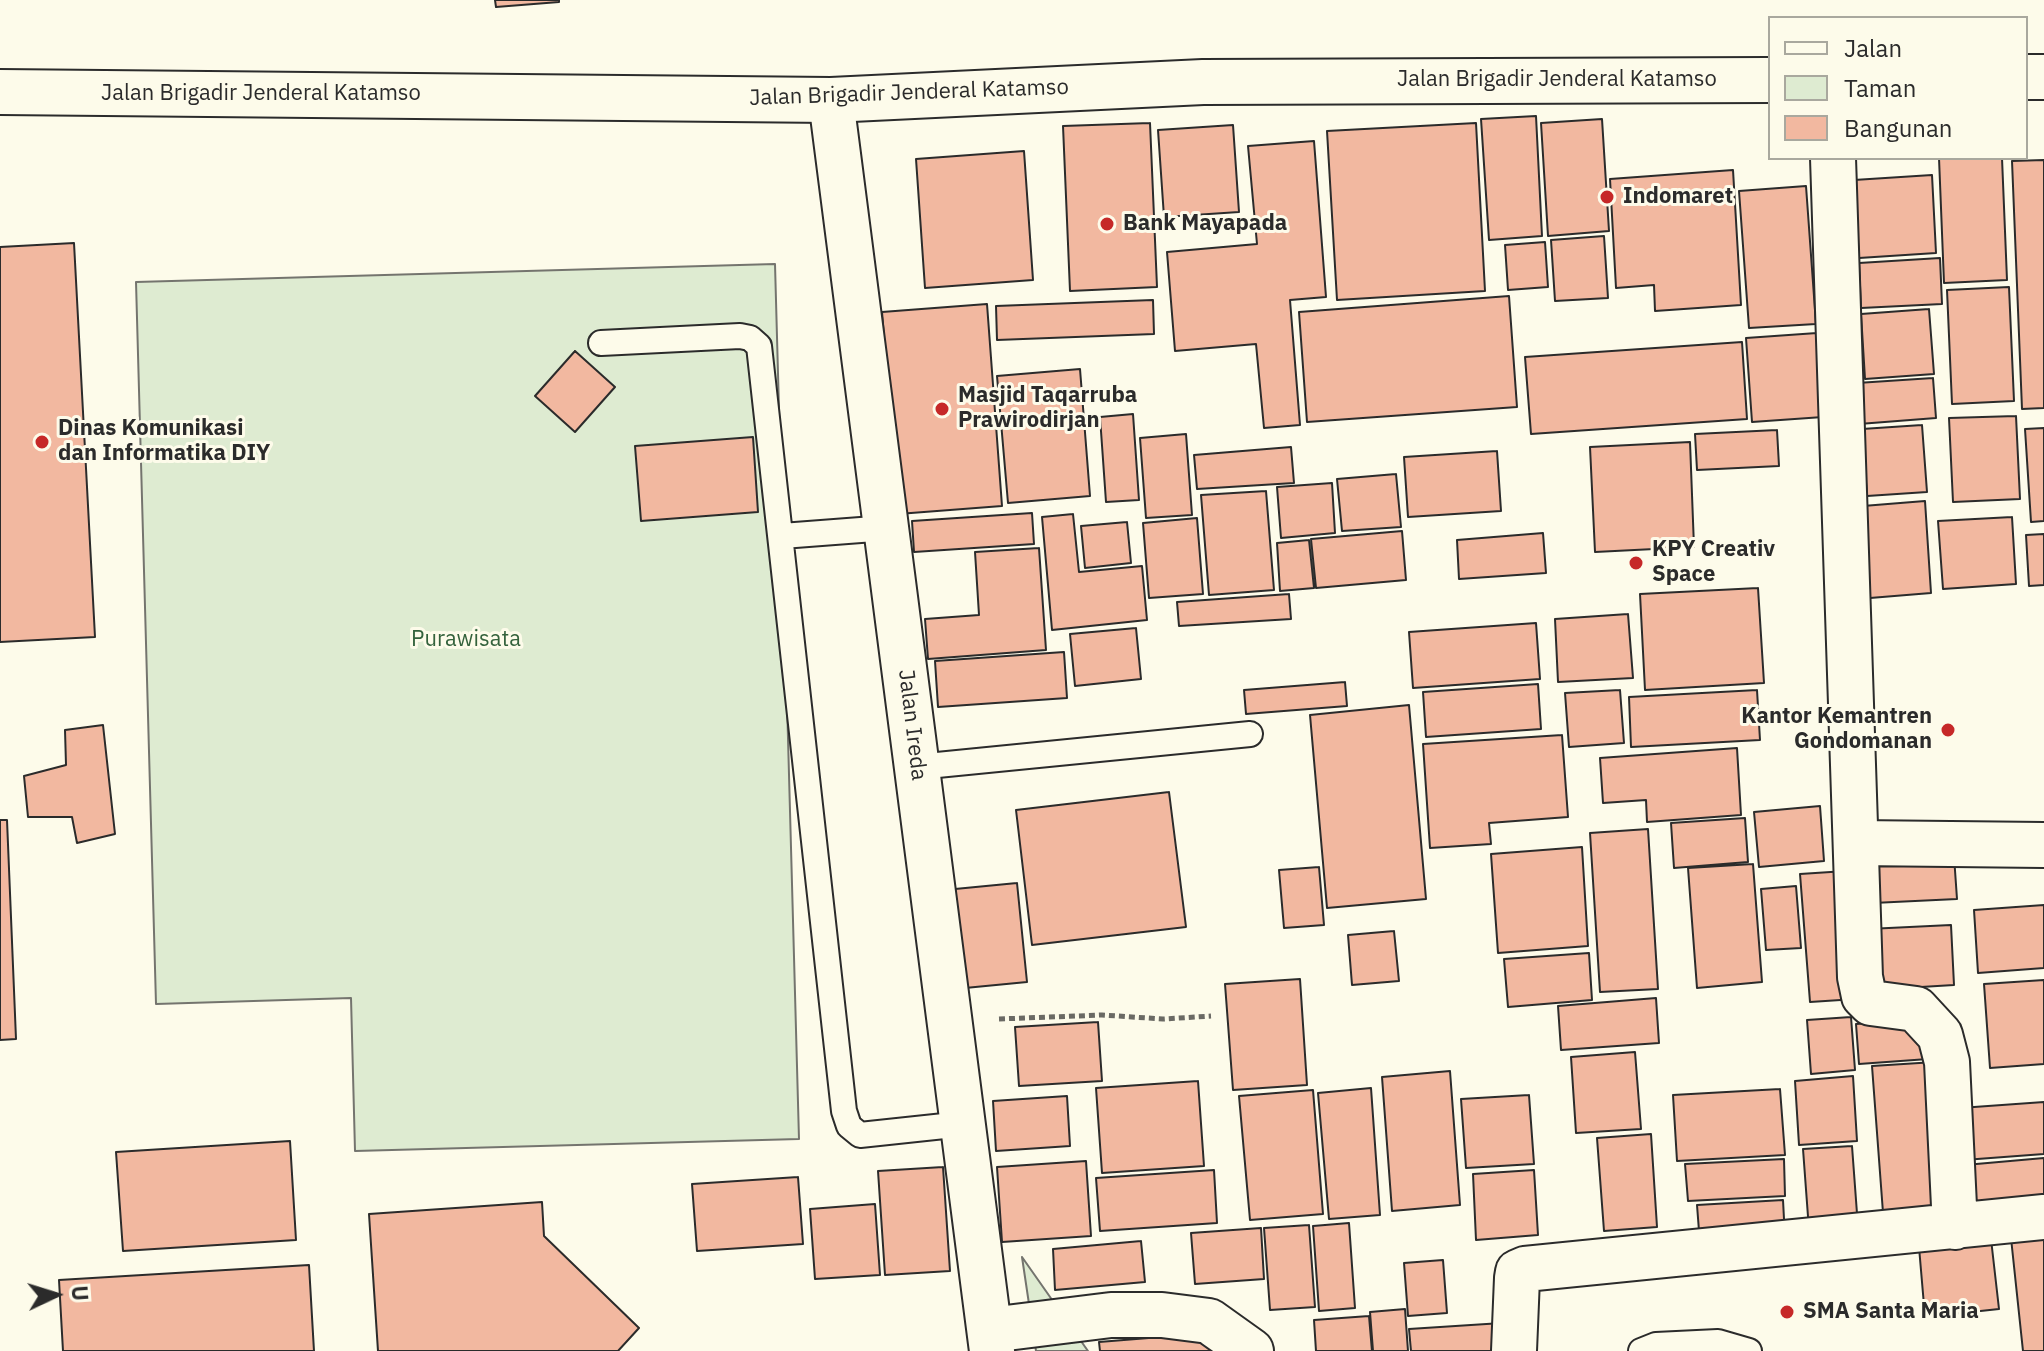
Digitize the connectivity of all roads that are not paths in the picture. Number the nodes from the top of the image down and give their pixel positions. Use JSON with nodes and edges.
{"nodes":[{"id":1,"x":1768,"y":80,"type":"edge"},
{"id":2,"x":0,"y":92,"type":"edge"},
{"id":3,"x":831,"y":100,"type":"junction"},
{"id":4,"x":1833,"y":160,"type":"edge"},
{"id":5,"x":601,"y":343,"type":"dead end"},
{"id":6,"x":887,"y":528,"type":"junction"},
{"id":7,"x":782,"y":536,"type":"junction"},
{"id":8,"x":1250,"y":734,"type":"dead end"},
{"id":9,"x":917,"y":767,"type":"junction"},
{"id":10,"x":1857,"y":843,"type":"junction"},
{"id":11,"x":2044,"y":845,"type":"edge"},
{"id":12,"x":963,"y":1124,"type":"junction"},
{"id":13,"x":2044,"y":1217,"type":"edge"},
{"id":14,"x":1955,"y":1227,"type":"junction"},
{"id":15,"x":991,"y":1341,"type":"edge"},
{"id":16,"x":1251,"y":1351,"type":"edge"},
{"id":17,"x":1514,"y":1351,"type":"edge"},
{"id":18,"x":1641,"y":1351,"type":"edge"},
{"id":19,"x":1749,"y":1351,"type":"edge"}],
"edges":[{"from":1,"to":3,"type":"street","name":"Jalan Brigadir Jenderal Katamso"},
{"from":2,"to":3,"type":"street","name":"Jalan Brigadir Jenderal Katamso"},
{"from":3,"to":6,"type":"street","name":"Jalan Ireda"},
{"from":4,"to":10,"type":"street"},
{"from":5,"to":7,"type":"lane"},
{"from":6,"to":7,"type":"lane"},
{"from":6,"to":9,"type":"street","name":"Jalan Ireda"},
{"from":7,"to":12,"type":"lane"},
{"from":8,"to":9,"type":"lane"},
{"from":9,"to":12,"type":"street","name":"Jalan Ireda"},
{"from":10,"to":11,"type":"street"},
{"from":10,"to":14,"type":"street"},
{"from":12,"to":15,"type":"street","name":"Jalan Ireda"},
{"from":13,"to":14,"type":"street"},
{"from":14,"to":17,"type":"street"},
{"from":15,"to":16,"type":"street"},
{"from":18,"to":19,"type":"lane"}]}
